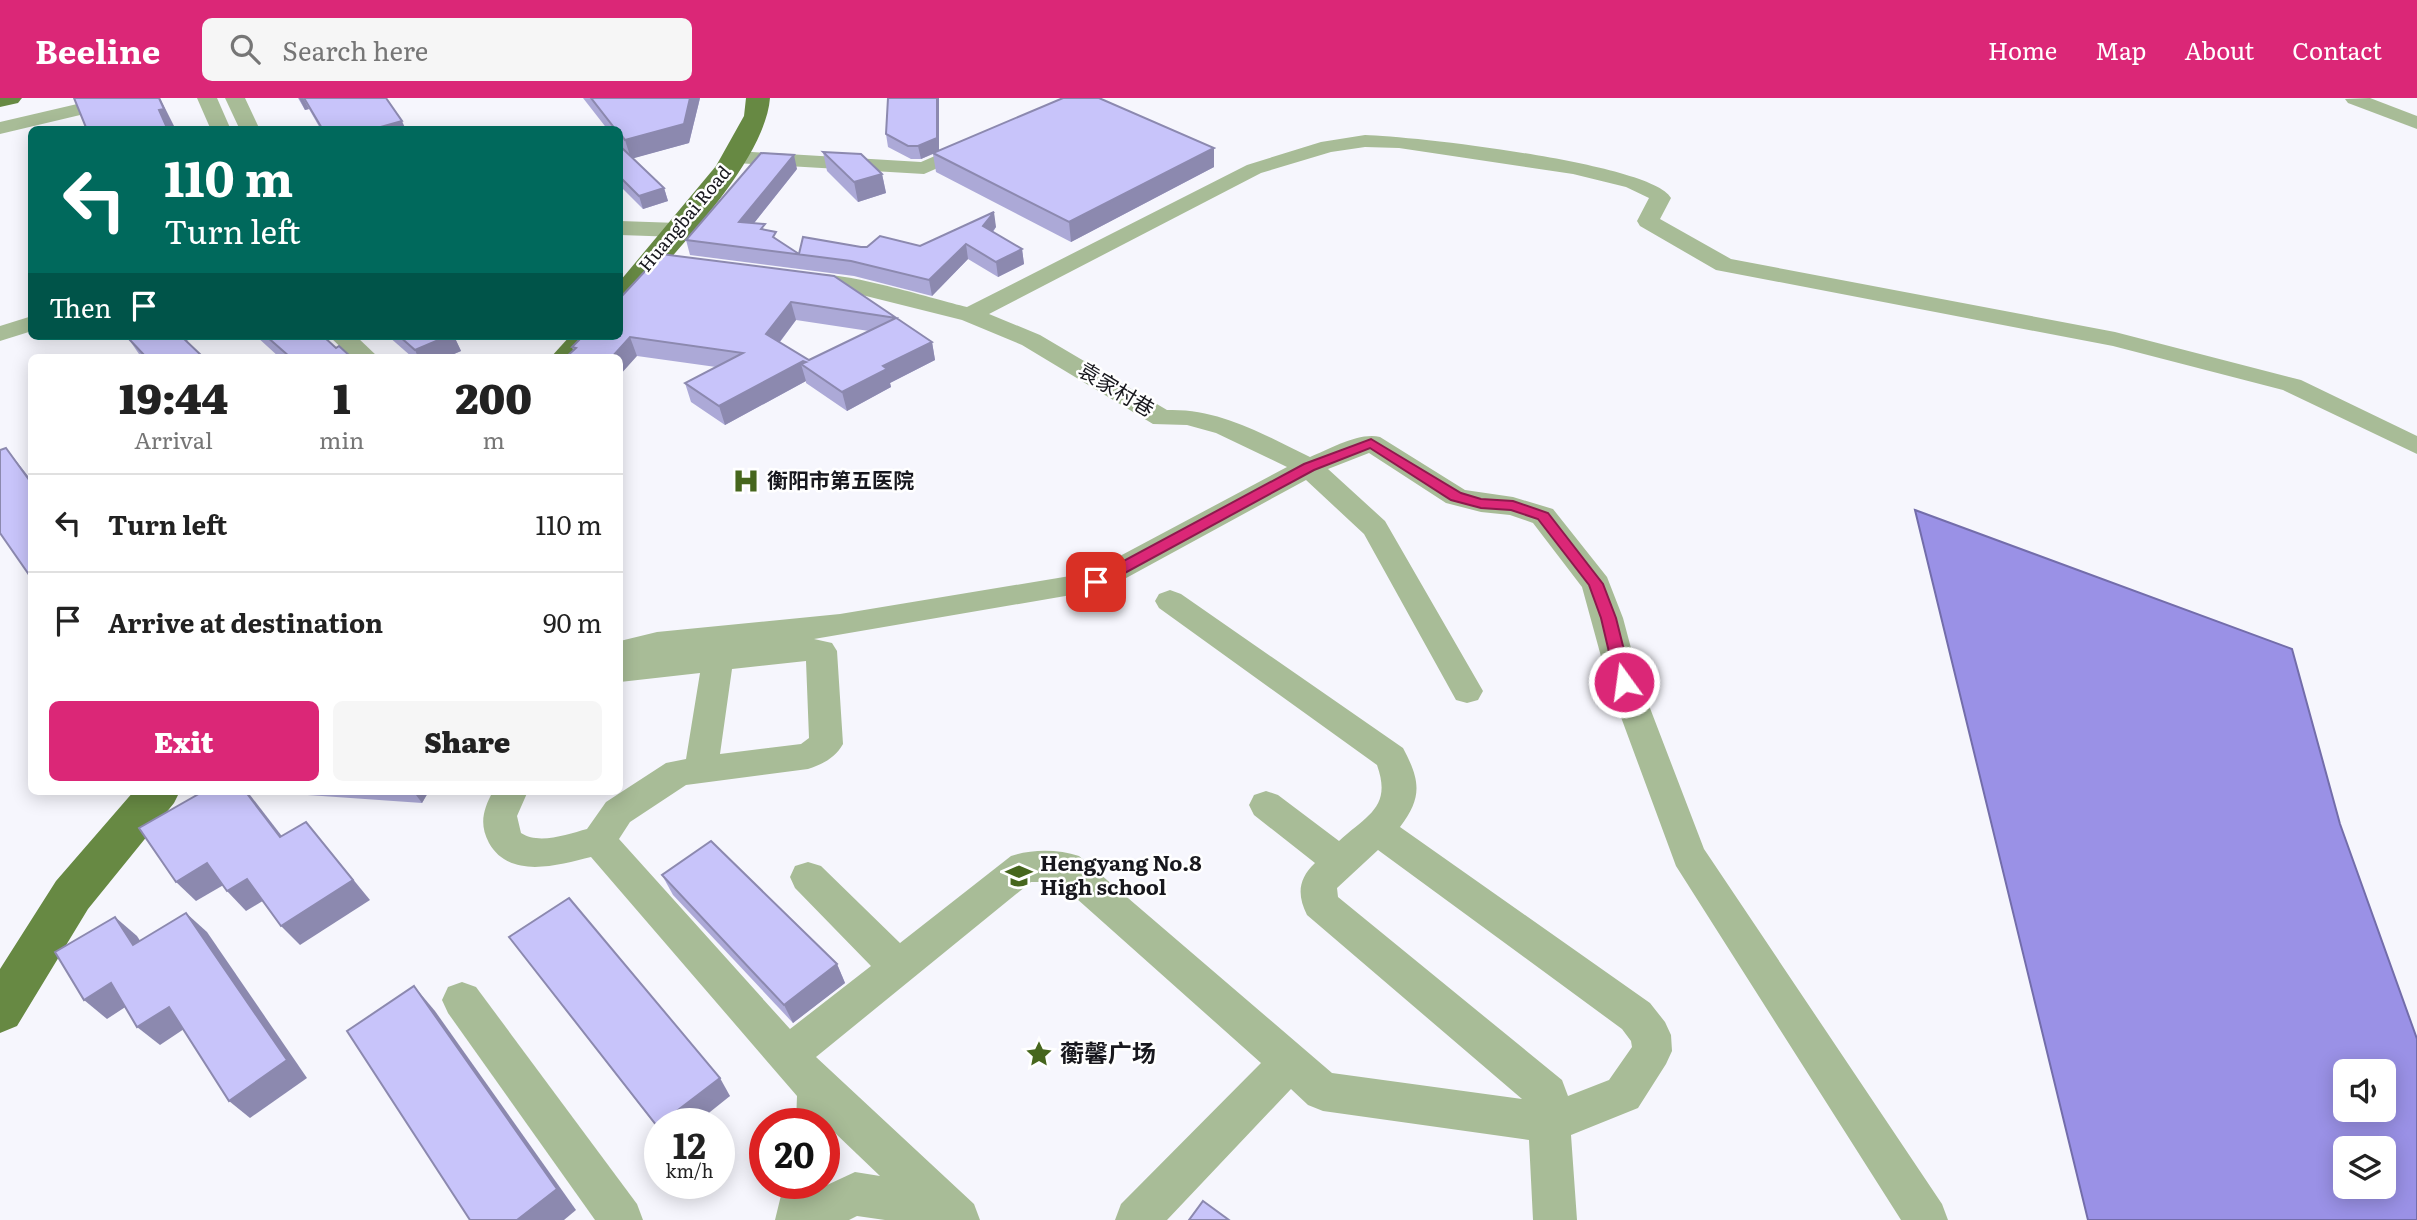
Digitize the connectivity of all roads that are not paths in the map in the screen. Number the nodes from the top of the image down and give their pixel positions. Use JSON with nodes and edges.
{"nodes":[{"id":1,"x":10,"y":98,"type":"edge"},
{"id":2,"x":128,"y":98,"type":"edge"},
{"id":3,"x":207,"y":98,"type":"edge"},
{"id":4,"x":235,"y":98,"type":"edge"},
{"id":5,"x":758,"y":98,"type":"edge"},
{"id":6,"x":2355,"y":99,"type":"edge"},
{"id":7,"x":0,"y":100,"type":"edge"},
{"id":8,"x":2417,"y":123,"type":"edge"},
{"id":9,"x":220,"y":126,"type":"edge"},
{"id":10,"x":248,"y":126,"type":"edge"},
{"id":11,"x":0,"y":128,"type":"edge"},
{"id":12,"x":987,"y":140,"type":"edge"},
{"id":13,"x":736,"y":157,"type":"junction"},
{"id":14,"x":623,"y":228,"type":"edge"},
{"id":15,"x":678,"y":230,"type":"junction"},
{"id":16,"x":652,"y":260,"type":"junction"},
{"id":17,"x":679,"y":263,"type":"edge"},
{"id":18,"x":787,"y":277,"type":"edge"},
{"id":19,"x":623,"y":294,"type":"edge"},
{"id":20,"x":28,"y":312,"type":"edge"},
{"id":21,"x":970,"y":315,"type":"junction"},
{"id":22,"x":0,"y":322,"type":"edge"},
{"id":23,"x":28,"y":324,"type":"edge"},
{"id":24,"x":0,"y":334,"type":"edge"},
{"id":25,"x":346,"y":340,"type":"edge"},
{"id":26,"x":583,"y":340,"type":"edge"},
{"id":27,"x":362,"y":354,"type":"edge"},
{"id":28,"x":569,"y":354,"type":"edge"},
{"id":29,"x":2417,"y":446,"type":"edge"},
{"id":30,"x":1309,"y":467,"type":"junction"},
{"id":31,"x":1170,"y":601,"type":"dead end"},
{"id":32,"x":623,"y":651,"type":"edge"},
{"id":33,"x":718,"y":659,"type":"junction"},
{"id":34,"x":623,"y":670,"type":"edge"},
{"id":35,"x":1467,"y":691,"type":"dead end"},
{"id":36,"x":701,"y":770,"type":"junction"},
{"id":37,"x":156,"y":795,"type":"edge"},
{"id":38,"x":508,"y":795,"type":"edge"},
{"id":39,"x":1266,"y":805,"type":"dead end"},
{"id":40,"x":1376,"y":829,"type":"junction"},
{"id":41,"x":598,"y":841,"type":"junction"},
{"id":42,"x":1340,"y":862,"type":"junction"},
{"id":43,"x":808,"y":877,"type":"dead end"},
{"id":44,"x":898,"y":967,"type":"junction"},
{"id":45,"x":462,"y":1000,"type":"dead end"},
{"id":46,"x":0,"y":1011,"type":"edge"},
{"id":47,"x":788,"y":1055,"type":"junction"},
{"id":48,"x":1289,"y":1062,"type":"junction"},
{"id":49,"x":817,"y":1106,"type":"edge"},
{"id":50,"x":1549,"y":1123,"type":"junction"},
{"id":51,"x":802,"y":1199,"type":"edge"},
{"id":52,"x":955,"y":1218,"type":"edge"},
{"id":53,"x":621,"y":1220,"type":"edge"},
{"id":54,"x":797,"y":1220,"type":"edge"},
{"id":55,"x":803,"y":1220,"type":"edge"},
{"id":56,"x":1137,"y":1220,"type":"edge"},
{"id":57,"x":1555,"y":1220,"type":"edge"},
{"id":58,"x":1926,"y":1220,"type":"edge"}],
"edges":[{"from":1,"to":7,"type":"main road"},
{"from":2,"to":11,"type":"street"},
{"from":3,"to":9,"type":"street"},
{"from":4,"to":10,"type":"street"},
{"from":5,"to":13,"type":"main road","name":"Huangbai Road"},
{"from":6,"to":8,"type":"street"},
{"from":12,"to":13,"type":"street"},
{"from":13,"to":15,"type":"main road","name":"Huangbai Road"},
{"from":14,"to":15,"type":"street"},
{"from":15,"to":16,"type":"main road","name":"Huangbai Road"},
{"from":16,"to":17,"type":"street"},
{"from":16,"to":19,"type":"main road","name":"Huangbai Road"},
{"from":18,"to":21,"type":"street","name":"袁家村巷"},
{"from":20,"to":22,"type":"street"},
{"from":21,"to":29,"type":"street"},
{"from":21,"to":30,"type":"street","name":"袁家村巷"},
{"from":23,"to":24,"type":"street"},
{"from":25,"to":27,"type":"street"},
{"from":26,"to":28,"type":"main road"},
{"from":30,"to":32,"type":"street"},
{"from":30,"to":35,"type":"street","name":"袁家村巷"},
{"from":30,"to":58,"type":"street"},
{"from":31,"to":40,"type":"street"},
{"from":33,"to":34,"type":"street"},
{"from":33,"to":36,"type":"street"},
{"from":33,"to":36,"type":"street"},
{"from":36,"to":41,"type":"street"},
{"from":37,"to":46,"type":"main road"},
{"from":38,"to":41,"type":"street"},
{"from":39,"to":42,"type":"street"},
{"from":40,"to":42,"type":"street"},
{"from":40,"to":50,"type":"street"},
{"from":41,"to":47,"type":"street"},
{"from":42,"to":50,"type":"street"},
{"from":43,"to":44,"type":"street"},
{"from":44,"to":47,"type":"street"},
{"from":44,"to":48,"type":"street"},
{"from":45,"to":53,"type":"street"},
{"from":47,"to":49,"type":"street"},
{"from":48,"to":50,"type":"street"},
{"from":48,"to":56,"type":"street"},
{"from":49,"to":52,"type":"street"},
{"from":50,"to":57,"type":"street"},
{"from":51,"to":54,"type":"street"},
{"from":52,"to":55,"type":"street"}]}
